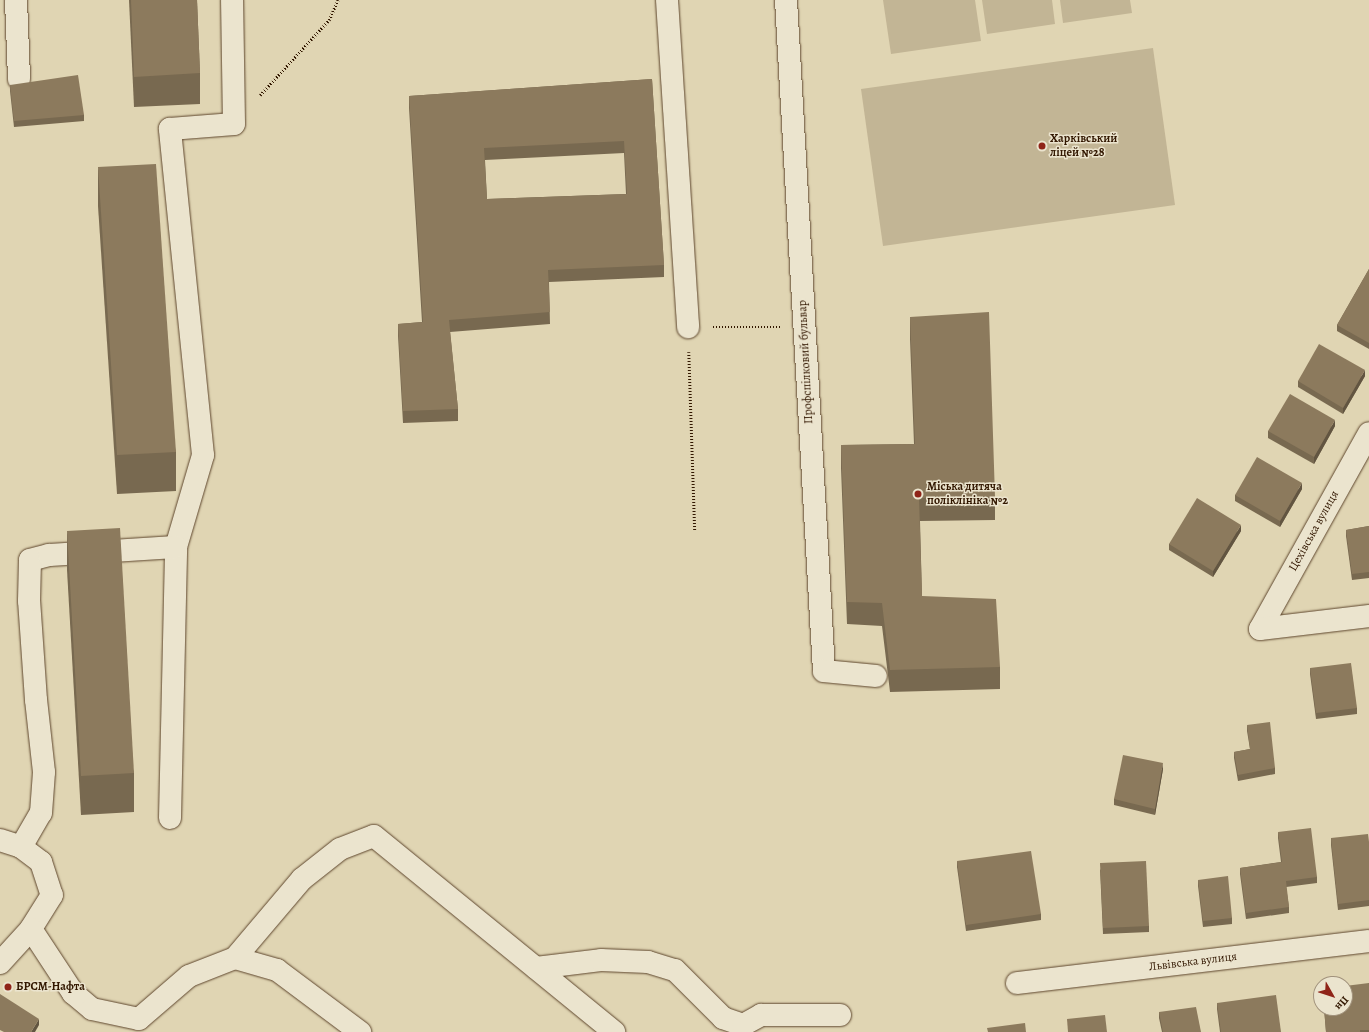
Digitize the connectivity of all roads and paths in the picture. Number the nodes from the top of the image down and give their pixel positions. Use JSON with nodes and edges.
{"nodes":[{"id":1,"x":16,"y":0,"type":"edge"},
{"id":2,"x":232,"y":0,"type":"edge"},
{"id":3,"x":338,"y":0,"type":"edge"},
{"id":4,"x":667,"y":0,"type":"edge"},
{"id":5,"x":786,"y":0,"type":"edge"},
{"id":6,"x":19,"y":79,"type":"dead end"},
{"id":7,"x":234,"y":124,"type":"junction"},
{"id":8,"x":688,"y":327,"type":"junction"},
{"id":9,"x":804,"y":328,"type":"junction"},
{"id":10,"x":1369,"y":433,"type":"edge"},
{"id":11,"x":695,"y":531,"type":"dead end"},
{"id":12,"x":176,"y":547,"type":"junction"},
{"id":13,"x":1369,"y":616,"type":"edge"},
{"id":14,"x":876,"y":676,"type":"dead end"},
{"id":15,"x":170,"y":818,"type":"dead end"},
{"id":16,"x":0,"y":840,"type":"edge"},
{"id":17,"x":21,"y":846,"type":"junction"},
{"id":18,"x":31,"y":929,"type":"junction"},
{"id":19,"x":1369,"y":941,"type":"edge"},
{"id":20,"x":236,"y":958,"type":"junction"},
{"id":21,"x":0,"y":963,"type":"edge"},
{"id":22,"x":536,"y":968,"type":"junction"},
{"id":23,"x":1017,"y":983,"type":"dead end"},
{"id":24,"x":840,"y":1015,"type":"dead end"},
{"id":25,"x":360,"y":1032,"type":"edge"},
{"id":26,"x":614,"y":1032,"type":"edge"}],
"edges":[{"from":1,"to":6,"type":"street"},
{"from":2,"to":7,"type":"street"},
{"from":3,"to":7,"type":"path"},
{"from":4,"to":8,"type":"street"},
{"from":5,"to":9,"type":"street","name":"Профспілковий бульвар"},
{"from":7,"to":12,"type":"street"},
{"from":8,"to":9,"type":"path"},
{"from":8,"to":11,"type":"path"},
{"from":9,"to":14,"type":"street","name":"Профспілковий бульвар"},
{"from":10,"to":13,"type":"street","name":"Цехівська вулиця"},
{"from":12,"to":15,"type":"street"},
{"from":12,"to":17,"type":"street"},
{"from":16,"to":17,"type":"street"},
{"from":17,"to":18,"type":"street"},
{"from":18,"to":20,"type":"street"},
{"from":18,"to":21,"type":"street"},
{"from":19,"to":23,"type":"street","name":"Львівська вулиця"},
{"from":20,"to":22,"type":"street"},
{"from":20,"to":25,"type":"street"},
{"from":22,"to":24,"type":"street"},
{"from":22,"to":26,"type":"street"}]}
